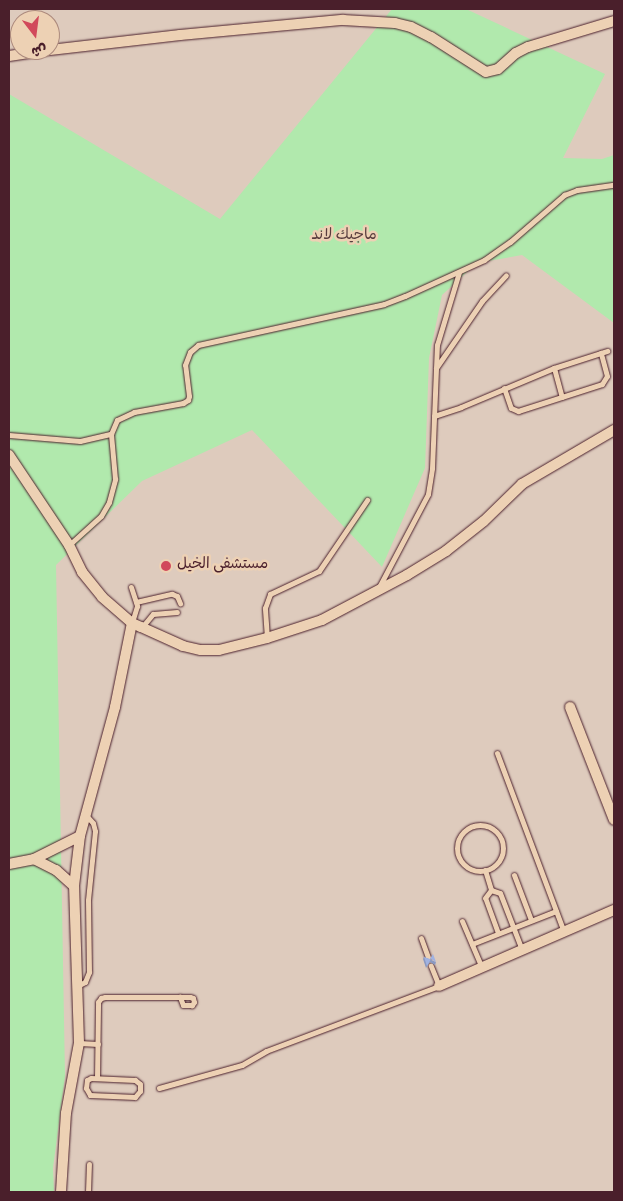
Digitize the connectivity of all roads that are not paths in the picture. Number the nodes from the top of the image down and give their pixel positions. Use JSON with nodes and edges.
{"nodes":[{"id":1,"x":614,"y":21,"type":"edge"},
{"id":2,"x":60,"y":49,"type":"edge"},
{"id":3,"x":614,"y":185,"type":"edge"},
{"id":4,"x":459,"y":272,"type":"junction"},
{"id":5,"x":506,"y":275,"type":"dead end"},
{"id":6,"x":554,"y":368,"type":"junction"},
{"id":7,"x":436,"y":369,"type":"junction"},
{"id":8,"x":504,"y":388,"type":"junction"},
{"id":9,"x":562,"y":397,"type":"junction"},
{"id":10,"x":434,"y":416,"type":"junction"},
{"id":11,"x":614,"y":430,"type":"edge"},
{"id":12,"x":111,"y":434,"type":"junction"},
{"id":13,"x":9,"y":435,"type":"edge"},
{"id":14,"x":9,"y":455,"type":"edge"},
{"id":15,"x":367,"y":500,"type":"dead end"},
{"id":16,"x":69,"y":544,"type":"junction"},
{"id":17,"x":132,"y":587,"type":"dead end"},
{"id":18,"x":377,"y":590,"type":"junction"},
{"id":19,"x":136,"y":602,"type":"junction"},
{"id":20,"x":180,"y":603,"type":"dead end"},
{"id":21,"x":177,"y":612,"type":"dead end"},
{"id":22,"x":137,"y":625,"type":"junction"},
{"id":23,"x":268,"y":638,"type":"junction"},
{"id":24,"x":570,"y":707,"type":"dead end"},
{"id":25,"x":497,"y":753,"type":"dead end"},
{"id":26,"x":84,"y":814,"type":"junction"},
{"id":27,"x":614,"y":820,"type":"edge"},
{"id":28,"x":80,"y":836,"type":"junction"},
{"id":29,"x":34,"y":859,"type":"junction"},
{"id":30,"x":9,"y":864,"type":"edge"},
{"id":31,"x":485,"y":870,"type":"junction"},
{"id":32,"x":514,"y":875,"type":"dead end"},
{"id":33,"x":74,"y":886,"type":"junction"},
{"id":34,"x":491,"y":890,"type":"junction"},
{"id":35,"x":614,"y":910,"type":"edge"},
{"id":36,"x":556,"y":912,"type":"junction"},
{"id":37,"x":531,"y":920,"type":"junction"},
{"id":38,"x":462,"y":921,"type":"dead end"},
{"id":39,"x":513,"y":927,"type":"junction"},
{"id":40,"x":564,"y":932,"type":"junction"},
{"id":41,"x":498,"y":933,"type":"junction"},
{"id":42,"x":422,"y":938,"type":"dead end"},
{"id":43,"x":472,"y":944,"type":"junction"},
{"id":44,"x":522,"y":950,"type":"junction"},
{"id":45,"x":428,"y":957,"type":"edge"},
{"id":46,"x":431,"y":966,"type":"edge"},
{"id":47,"x":482,"y":968,"type":"junction"},
{"id":48,"x":76,"y":986,"type":"junction"},
{"id":49,"x":439,"y":986,"type":"junction"},
{"id":50,"x":180,"y":997,"type":"dead end"},
{"id":51,"x":79,"y":1043,"type":"junction"},
{"id":52,"x":98,"y":1044,"type":"junction"},
{"id":53,"x":97,"y":1078,"type":"junction"},
{"id":54,"x":159,"y":1088,"type":"dead end"},
{"id":55,"x":89,"y":1164,"type":"dead end"},
{"id":56,"x":61,"y":1192,"type":"edge"},
{"id":57,"x":88,"y":1192,"type":"edge"}],
"edges":[{"from":1,"to":2,"type":"street"},
{"from":3,"to":4,"type":"lane"},
{"from":4,"to":7,"type":"lane"},
{"from":4,"to":12,"type":"lane"},
{"from":5,"to":7,"type":"lane"},
{"from":6,"to":8,"type":"lane"},
{"from":6,"to":9,"type":"lane"},
{"from":6,"to":9,"type":"lane"},
{"from":7,"to":10,"type":"lane"},
{"from":8,"to":9,"type":"lane"},
{"from":8,"to":10,"type":"lane"},
{"from":10,"to":18,"type":"lane"},
{"from":11,"to":18,"type":"street"},
{"from":12,"to":13,"type":"lane"},
{"from":12,"to":16,"type":"lane"},
{"from":14,"to":16,"type":"street"},
{"from":15,"to":23,"type":"lane"},
{"from":16,"to":22,"type":"street"},
{"from":17,"to":19,"type":"lane"},
{"from":18,"to":23,"type":"street"},
{"from":19,"to":20,"type":"lane"},
{"from":19,"to":22,"type":"lane"},
{"from":21,"to":22,"type":"lane"},
{"from":22,"to":23,"type":"street"},
{"from":22,"to":26,"type":"street"},
{"from":24,"to":27,"type":"street"},
{"from":25,"to":36,"type":"lane"},
{"from":26,"to":28,"type":"street"},
{"from":26,"to":48,"type":"lane"},
{"from":28,"to":29,"type":"street"},
{"from":28,"to":33,"type":"street"},
{"from":29,"to":30,"type":"street"},
{"from":29,"to":33,"type":"street"},
{"from":31,"to":31,"type":"lane"},
{"from":31,"to":34,"type":"lane"},
{"from":32,"to":37,"type":"lane"},
{"from":33,"to":48,"type":"street"},
{"from":34,"to":39,"type":"lane"},
{"from":34,"to":41,"type":"lane"},
{"from":35,"to":40,"type":"street"},
{"from":36,"to":37,"type":"lane"},
{"from":36,"to":40,"type":"lane"},
{"from":37,"to":39,"type":"lane"},
{"from":38,"to":43,"type":"lane"},
{"from":39,"to":41,"type":"lane"},
{"from":39,"to":44,"type":"lane"},
{"from":40,"to":44,"type":"street"},
{"from":41,"to":43,"type":"lane"},
{"from":42,"to":45,"type":"lane"},
{"from":43,"to":47,"type":"lane"},
{"from":44,"to":47,"type":"street"},
{"from":46,"to":49,"type":"lane"},
{"from":47,"to":49,"type":"street"},
{"from":48,"to":51,"type":"street"},
{"from":49,"to":54,"type":"lane"},
{"from":50,"to":52,"type":"lane"},
{"from":51,"to":52,"type":"lane"},
{"from":51,"to":56,"type":"street"},
{"from":52,"to":53,"type":"lane"},
{"from":53,"to":53,"type":"lane"},
{"from":55,"to":57,"type":"lane"}]}
